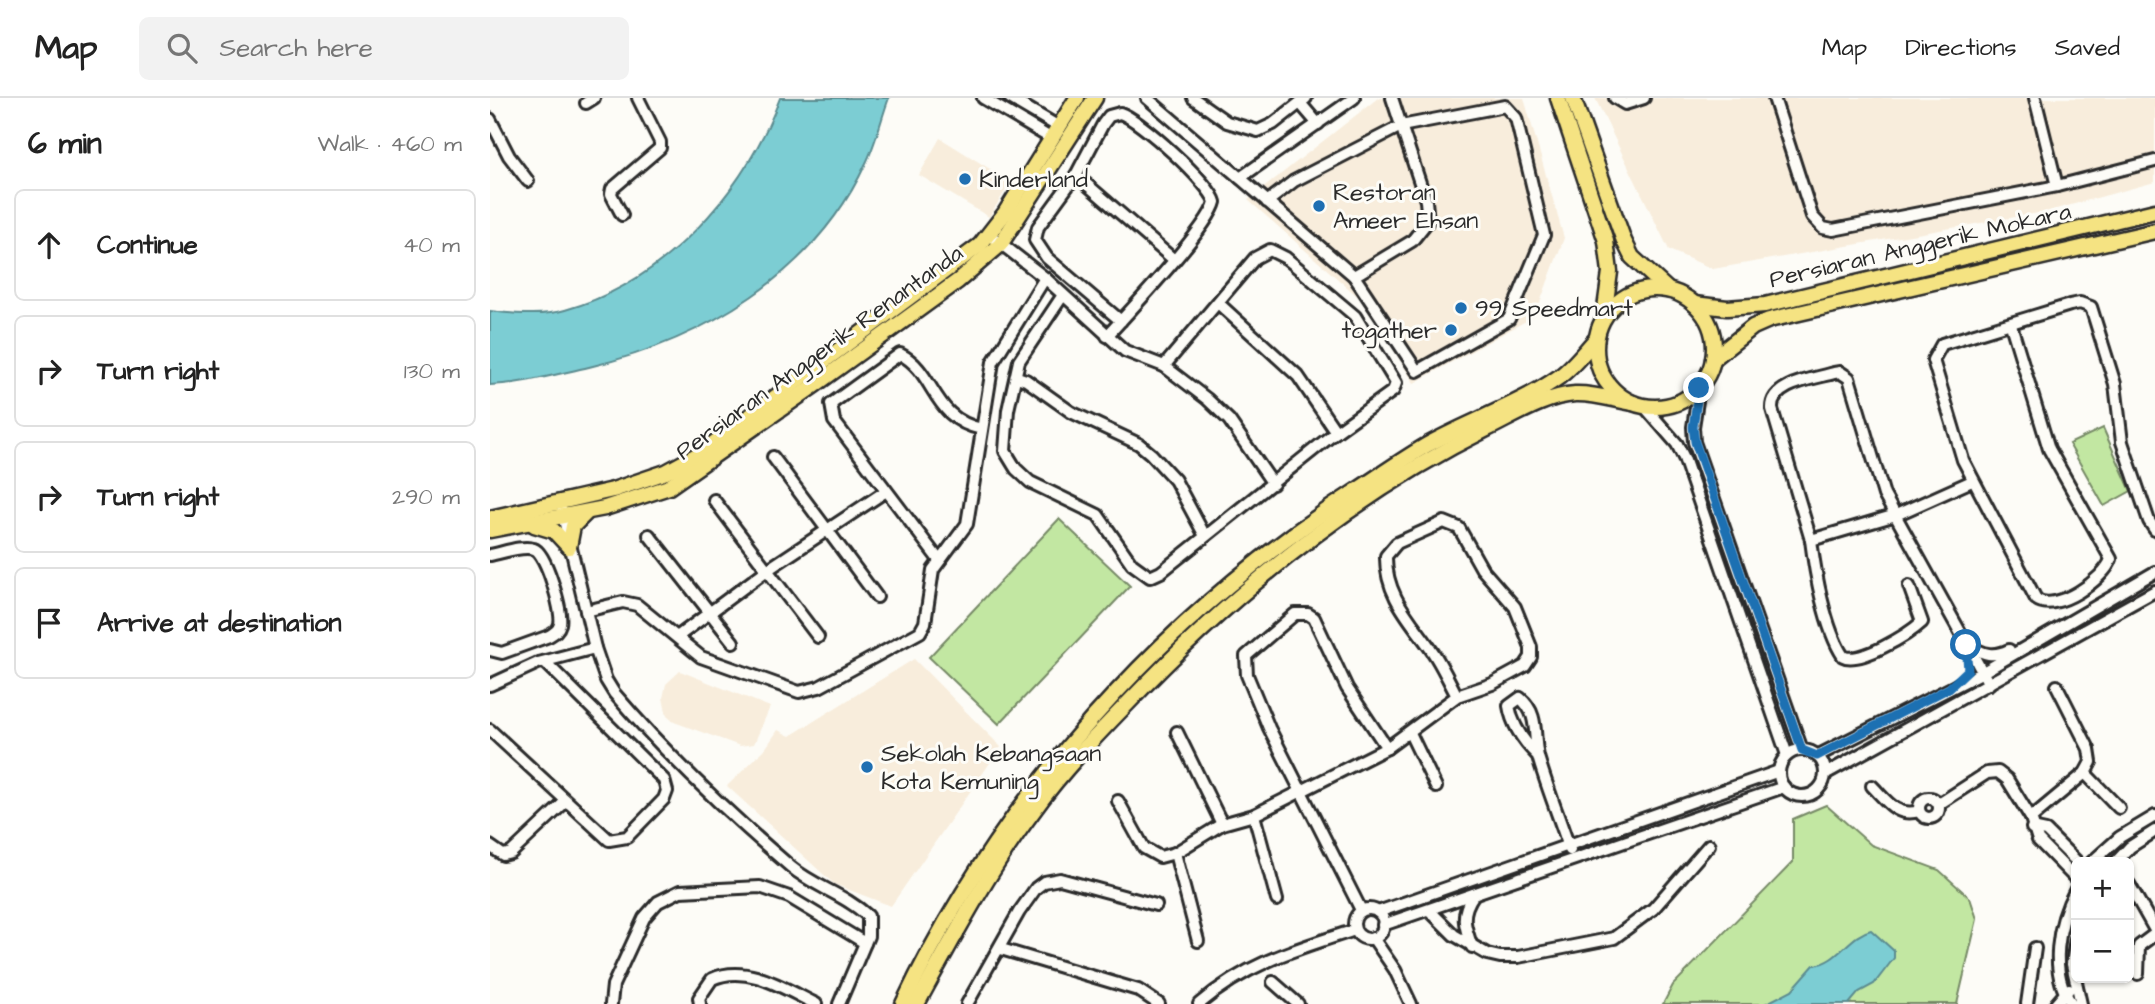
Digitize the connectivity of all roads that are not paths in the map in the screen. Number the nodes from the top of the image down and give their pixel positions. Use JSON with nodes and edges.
{"nodes":[{"id":1,"x":638,"y":98,"type":"edge"},
{"id":2,"x":983,"y":98,"type":"edge"},
{"id":3,"x":1010,"y":98,"type":"edge"},
{"id":4,"x":1077,"y":98,"type":"edge"},
{"id":5,"x":1095,"y":98,"type":"edge"},
{"id":6,"x":1147,"y":98,"type":"edge"},
{"id":7,"x":1193,"y":98,"type":"edge"},
{"id":8,"x":1354,"y":98,"type":"edge"},
{"id":9,"x":1392,"y":98,"type":"edge"},
{"id":10,"x":1558,"y":98,"type":"edge"},
{"id":11,"x":1573,"y":98,"type":"edge"},
{"id":12,"x":1615,"y":98,"type":"edge"},
{"id":13,"x":1644,"y":98,"type":"edge"},
{"id":14,"x":1774,"y":98,"type":"edge"},
{"id":15,"x":2035,"y":98,"type":"edge"},
{"id":16,"x":1303,"y":100,"type":"edge"},
{"id":17,"x":1030,"y":110,"type":"junction"},
{"id":18,"x":490,"y":119,"type":"edge"},
{"id":19,"x":1023,"y":122,"type":"junction"},
{"id":20,"x":1318,"y":124,"type":"junction"},
{"id":21,"x":1401,"y":126,"type":"junction"},
{"id":22,"x":1055,"y":133,"type":"junction"},
{"id":23,"x":2155,"y":161,"type":"edge"},
{"id":24,"x":1076,"y":175,"type":"junction"},
{"id":25,"x":1240,"y":178,"type":"junction"},
{"id":26,"x":528,"y":181,"type":"dead end"},
{"id":27,"x":2057,"y":186,"type":"junction"},
{"id":28,"x":1267,"y":202,"type":"junction"},
{"id":29,"x":2155,"y":211,"type":"edge"},
{"id":30,"x":622,"y":215,"type":"dead end"},
{"id":31,"x":2155,"y":231,"type":"edge"},
{"id":32,"x":995,"y":240,"type":"junction"},
{"id":33,"x":1173,"y":259,"type":"junction"},
{"id":34,"x":1354,"y":276,"type":"junction"},
{"id":35,"x":1045,"y":278,"type":"junction"},
{"id":36,"x":1668,"y":290,"type":"junction"},
{"id":37,"x":1063,"y":295,"type":"junction"},
{"id":38,"x":1218,"y":303,"type":"junction"},
{"id":39,"x":1694,"y":304,"type":"junction"},
{"id":40,"x":1603,"y":318,"type":"junction"},
{"id":41,"x":1121,"y":321,"type":"junction"},
{"id":42,"x":2011,"y":325,"type":"junction"},
{"id":43,"x":1107,"y":336,"type":"junction"},
{"id":44,"x":1596,"y":339,"type":"junction"},
{"id":45,"x":1713,"y":359,"type":"junction"},
{"id":46,"x":1164,"y":366,"type":"junction"},
{"id":47,"x":1017,"y":377,"type":"junction"},
{"id":48,"x":1699,"y":388,"type":"junction"},
{"id":49,"x":1638,"y":405,"type":"junction"},
{"id":50,"x":982,"y":429,"type":"junction"},
{"id":51,"x":1336,"y":432,"type":"junction"},
{"id":52,"x":773,"y":457,"type":"dead end"},
{"id":53,"x":1972,"y":481,"type":"junction"},
{"id":54,"x":1273,"y":484,"type":"junction"},
{"id":55,"x":886,"y":491,"type":"junction"},
{"id":56,"x":714,"y":500,"type":"dead end"},
{"id":57,"x":560,"y":502,"type":"junction"},
{"id":58,"x":587,"y":512,"type":"junction"},
{"id":59,"x":1896,"y":515,"type":"junction"},
{"id":60,"x":562,"y":517,"type":"junction"},
{"id":61,"x":490,"y":518,"type":"edge"},
{"id":62,"x":523,"y":523,"type":"junction"},
{"id":63,"x":490,"y":530,"type":"edge"},
{"id":64,"x":2155,"y":530,"type":"edge"},
{"id":65,"x":827,"y":531,"type":"junction"},
{"id":66,"x":649,"y":535,"type":"dead end"},
{"id":67,"x":1205,"y":536,"type":"junction"},
{"id":68,"x":1811,"y":540,"type":"junction"},
{"id":69,"x":569,"y":547,"type":"junction"},
{"id":70,"x":490,"y":555,"type":"edge"},
{"id":71,"x":939,"y":560,"type":"junction"},
{"id":72,"x":767,"y":570,"type":"junction"},
{"id":73,"x":2155,"y":572,"type":"edge"},
{"id":74,"x":1909,"y":586,"type":"dead end"},
{"id":75,"x":2155,"y":591,"type":"edge"},
{"id":76,"x":877,"y":597,"type":"dead end"},
{"id":77,"x":586,"y":611,"type":"junction"},
{"id":78,"x":707,"y":612,"type":"junction"},
{"id":79,"x":677,"y":637,"type":"junction"},
{"id":80,"x":818,"y":637,"type":"dead end"},
{"id":81,"x":733,"y":642,"type":"dead end"},
{"id":82,"x":1966,"y":645,"type":"junction"},
{"id":83,"x":2026,"y":647,"type":"junction"},
{"id":84,"x":595,"y":648,"type":"junction"},
{"id":85,"x":490,"y":650,"type":"edge"},
{"id":86,"x":545,"y":662,"type":"junction"},
{"id":87,"x":1983,"y":672,"type":"junction"},
{"id":88,"x":1989,"y":684,"type":"junction"},
{"id":89,"x":490,"y":685,"type":"edge"},
{"id":90,"x":2057,"y":686,"type":"dead end"},
{"id":91,"x":1949,"y":688,"type":"junction"},
{"id":92,"x":1457,"y":696,"type":"junction"},
{"id":93,"x":490,"y":730,"type":"edge"},
{"id":94,"x":1177,"y":732,"type":"dead end"},
{"id":95,"x":1410,"y":733,"type":"junction"},
{"id":96,"x":1387,"y":748,"type":"junction"},
{"id":97,"x":1802,"y":750,"type":"junction"},
{"id":98,"x":1537,"y":755,"type":"junction"},
{"id":99,"x":1787,"y":755,"type":"junction"},
{"id":100,"x":1817,"y":756,"type":"junction"},
{"id":101,"x":1779,"y":771,"type":"junction"},
{"id":102,"x":2085,"y":773,"type":"junction"},
{"id":103,"x":1825,"y":774,"type":"junction"},
{"id":104,"x":1872,"y":786,"type":"dead end"},
{"id":105,"x":1436,"y":787,"type":"dead end"},
{"id":106,"x":1784,"y":787,"type":"junction"},
{"id":107,"x":1304,"y":790,"type":"junction"},
{"id":108,"x":1118,"y":801,"type":"dead end"},
{"id":109,"x":565,"y":802,"type":"junction"},
{"id":110,"x":2119,"y":808,"type":"dead end"},
{"id":111,"x":1254,"y":815,"type":"junction"},
{"id":112,"x":2155,"y":816,"type":"edge"},
{"id":113,"x":2032,"y":823,"type":"junction"},
{"id":114,"x":1222,"y":824,"type":"junction"},
{"id":115,"x":2155,"y":831,"type":"edge"},
{"id":116,"x":1709,"y":845,"type":"dead end"},
{"id":117,"x":490,"y":846,"type":"edge"},
{"id":118,"x":1569,"y":846,"type":"junction"},
{"id":119,"x":1175,"y":853,"type":"junction"},
{"id":120,"x":2072,"y":857,"type":"edge"},
{"id":121,"x":2098,"y":857,"type":"edge"},
{"id":122,"x":2121,"y":857,"type":"edge"},
{"id":123,"x":1573,"y":858,"type":"junction"},
{"id":124,"x":2071,"y":876,"type":"edge"},
{"id":125,"x":1475,"y":893,"type":"junction"},
{"id":126,"x":2134,"y":893,"type":"edge"},
{"id":127,"x":2071,"y":899,"type":"edge"},
{"id":128,"x":1277,"y":900,"type":"dead end"},
{"id":129,"x":1156,"y":905,"type":"dead end"},
{"id":130,"x":1429,"y":910,"type":"junction"},
{"id":131,"x":1361,"y":911,"type":"junction"},
{"id":132,"x":1378,"y":912,"type":"junction"},
{"id":133,"x":1383,"y":925,"type":"junction"},
{"id":134,"x":1355,"y":930,"type":"junction"},
{"id":135,"x":2155,"y":932,"type":"edge"},
{"id":136,"x":1373,"y":938,"type":"junction"},
{"id":137,"x":1198,"y":941,"type":"dead end"},
{"id":138,"x":865,"y":943,"type":"junction"},
{"id":139,"x":1472,"y":947,"type":"junction"},
{"id":140,"x":2035,"y":948,"type":"dead end"},
{"id":141,"x":1001,"y":949,"type":"junction"},
{"id":142,"x":2138,"y":974,"type":"dead end"},
{"id":143,"x":2058,"y":981,"type":"junction"},
{"id":144,"x":1273,"y":982,"type":"dead end"},
{"id":145,"x":2074,"y":983,"type":"edge"},
{"id":146,"x":2075,"y":983,"type":"edge"},
{"id":147,"x":2065,"y":994,"type":"junction"},
{"id":148,"x":611,"y":1004,"type":"edge"},
{"id":149,"x":700,"y":1004,"type":"edge"},
{"id":150,"x":816,"y":1004,"type":"edge"},
{"id":151,"x":839,"y":1004,"type":"edge"},
{"id":152,"x":903,"y":1004,"type":"edge"},
{"id":153,"x":917,"y":1004,"type":"edge"},
{"id":154,"x":967,"y":1004,"type":"edge"},
{"id":155,"x":1159,"y":1004,"type":"edge"},
{"id":156,"x":1199,"y":1004,"type":"edge"},
{"id":157,"x":1298,"y":1004,"type":"edge"},
{"id":158,"x":1411,"y":1004,"type":"edge"},
{"id":159,"x":2027,"y":1004,"type":"edge"},
{"id":160,"x":2051,"y":1004,"type":"edge"},
{"id":161,"x":2056,"y":1004,"type":"edge"},
{"id":162,"x":2072,"y":1004,"type":"edge"},
{"id":163,"x":2081,"y":1004,"type":"edge"}],
"edges":[{"from":1,"to":30,"type":"street"},
{"from":2,"to":19,"type":"street"},
{"from":3,"to":17,"type":"street"},
{"from":4,"to":22,"type":"main road","name":"Persiaran Anggerik Renantanda"},
{"from":5,"to":32,"type":"main road","name":"Persiaran Anggerik Renantanda"},
{"from":6,"to":25,"type":"street"},
{"from":7,"to":16,"type":"street"},
{"from":8,"to":20,"type":"street"},
{"from":9,"to":21,"type":"street"},
{"from":10,"to":40,"type":"main road"},
{"from":11,"to":36,"type":"main road"},
{"from":12,"to":13,"type":"street"},
{"from":14,"to":27,"type":"street"},
{"from":15,"to":27,"type":"street"},
{"from":16,"to":20,"type":"street"},
{"from":17,"to":19,"type":"street"},
{"from":17,"to":22,"type":"street"},
{"from":18,"to":26,"type":"street"},
{"from":19,"to":22,"type":"street"},
{"from":20,"to":25,"type":"street"},
{"from":21,"to":28,"type":"street"},
{"from":21,"to":34,"type":"street"},
{"from":21,"to":34,"type":"street"},
{"from":22,"to":32,"type":"main road","name":"Persiaran Anggerik Renantanda"},
{"from":23,"to":27,"type":"street"},
{"from":24,"to":33,"type":"street"},
{"from":24,"to":33,"type":"street"},
{"from":24,"to":41,"type":"street"},
{"from":25,"to":28,"type":"street"},
{"from":28,"to":34,"type":"street"},
{"from":29,"to":39,"type":"main road","name":"Persiaran Anggerik Mokara"},
{"from":31,"to":45,"type":"main road","name":"Persiaran Anggerik Mokara"},
{"from":32,"to":35,"type":"street"},
{"from":32,"to":57,"type":"main road","name":"Persiaran Anggerik Renantanda"},
{"from":32,"to":58,"type":"main road","name":"Persiaran Anggerik Renantanda"},
{"from":33,"to":41,"type":"street"},
{"from":35,"to":37,"type":"street"},
{"from":35,"to":50,"type":"street"},
{"from":36,"to":39,"type":"main road"},
{"from":36,"to":40,"type":"main road"},
{"from":37,"to":43,"type":"street"},
{"from":37,"to":47,"type":"street"},
{"from":38,"to":46,"type":"street"},
{"from":38,"to":51,"type":"street"},
{"from":38,"to":51,"type":"street"},
{"from":39,"to":45,"type":"main road"},
{"from":40,"to":44,"type":"main road"},
{"from":41,"to":43,"type":"street"},
{"from":42,"to":53,"type":"street"},
{"from":42,"to":53,"type":"street"},
{"from":42,"to":64,"type":"street"},
{"from":43,"to":46,"type":"street"},
{"from":44,"to":49,"type":"main road"},
{"from":44,"to":152,"type":"main road"},
{"from":45,"to":48,"type":"main road"},
{"from":46,"to":54,"type":"street"},
{"from":47,"to":67,"type":"street"},
{"from":47,"to":67,"type":"street"},
{"from":48,"to":49,"type":"main road"},
{"from":48,"to":97,"type":"street"},
{"from":49,"to":99,"type":"street"},
{"from":49,"to":153,"type":"main road"},
{"from":50,"to":55,"type":"street"},
{"from":50,"to":71,"type":"street"},
{"from":51,"to":54,"type":"street"},
{"from":52,"to":65,"type":"street"},
{"from":53,"to":59,"type":"street"},
{"from":54,"to":67,"type":"street"},
{"from":55,"to":65,"type":"street"},
{"from":55,"to":71,"type":"street"},
{"from":56,"to":72,"type":"street"},
{"from":57,"to":60,"type":"street"},
{"from":57,"to":61,"type":"main road","name":"Persiaran Anggerik Renantanda"},
{"from":58,"to":60,"type":"main road","name":"Persiaran Anggerik Renantanda"},
{"from":58,"to":69,"type":"main road"},
{"from":59,"to":68,"type":"street"},
{"from":59,"to":68,"type":"street"},
{"from":59,"to":82,"type":"street"},
{"from":60,"to":62,"type":"main road","name":"Persiaran Anggerik Renantanda"},
{"from":60,"to":69,"type":"street"},
{"from":62,"to":63,"type":"main road","name":"Persiaran Anggerik Renantanda"},
{"from":62,"to":69,"type":"main road"},
{"from":65,"to":72,"type":"street"},
{"from":65,"to":76,"type":"street"},
{"from":66,"to":78,"type":"street"},
{"from":68,"to":74,"type":"street"},
{"from":69,"to":77,"type":"street"},
{"from":70,"to":85,"type":"street"},
{"from":71,"to":79,"type":"street"},
{"from":72,"to":78,"type":"street"},
{"from":72,"to":80,"type":"street"},
{"from":73,"to":83,"type":"street"},
{"from":75,"to":88,"type":"street"},
{"from":77,"to":79,"type":"street"},
{"from":77,"to":84,"type":"street"},
{"from":78,"to":79,"type":"street"},
{"from":78,"to":81,"type":"street"},
{"from":82,"to":83,"type":"street"},
{"from":82,"to":87,"type":"street"},
{"from":82,"to":91,"type":"street"},
{"from":83,"to":87,"type":"street"},
{"from":84,"to":86,"type":"street"},
{"from":84,"to":138,"type":"street"},
{"from":86,"to":89,"type":"street"},
{"from":86,"to":109,"type":"street"},
{"from":87,"to":88,"type":"street"},
{"from":87,"to":91,"type":"street"},
{"from":88,"to":103,"type":"street"},
{"from":90,"to":102,"type":"street"},
{"from":91,"to":100,"type":"street"},
{"from":92,"to":92,"type":"street"},
{"from":92,"to":95,"type":"street"},
{"from":93,"to":109,"type":"street"},
{"from":94,"to":114,"type":"street"},
{"from":95,"to":96,"type":"street"},
{"from":95,"to":105,"type":"street"},
{"from":96,"to":107,"type":"street"},
{"from":96,"to":107,"type":"street"},
{"from":97,"to":99,"type":"street"},
{"from":97,"to":100,"type":"street"},
{"from":98,"to":98,"type":"street"},
{"from":98,"to":118,"type":"street"},
{"from":99,"to":101,"type":"street"},
{"from":100,"to":103,"type":"street"},
{"from":101,"to":106,"type":"street"},
{"from":101,"to":118,"type":"street"},
{"from":102,"to":110,"type":"street"},
{"from":102,"to":113,"type":"street"},
{"from":103,"to":106,"type":"street"},
{"from":104,"to":113,"type":"street"},
{"from":106,"to":123,"type":"street"},
{"from":107,"to":111,"type":"street"},
{"from":107,"to":131,"type":"street"},
{"from":108,"to":119,"type":"street"},
{"from":109,"to":117,"type":"street"},
{"from":111,"to":114,"type":"street"},
{"from":111,"to":128,"type":"street"},
{"from":112,"to":121,"type":"street"},
{"from":113,"to":120,"type":"street"},
{"from":113,"to":124,"type":"street"},
{"from":114,"to":119,"type":"street"},
{"from":115,"to":122,"type":"street"},
{"from":116,"to":139,"type":"street"},
{"from":118,"to":123,"type":"street"},
{"from":118,"to":132,"type":"street"},
{"from":119,"to":137,"type":"street"},
{"from":123,"to":125,"type":"street"},
{"from":125,"to":130,"type":"street"},
{"from":125,"to":139,"type":"street"},
{"from":126,"to":135,"type":"street"},
{"from":127,"to":143,"type":"street"},
{"from":129,"to":141,"type":"street"},
{"from":130,"to":133,"type":"street"},
{"from":130,"to":139,"type":"street"},
{"from":131,"to":132,"type":"street"},
{"from":131,"to":134,"type":"street"},
{"from":132,"to":133,"type":"street"},
{"from":133,"to":136,"type":"street"},
{"from":134,"to":136,"type":"street"},
{"from":134,"to":156,"type":"street"},
{"from":135,"to":142,"type":"street"},
{"from":136,"to":158,"type":"street"},
{"from":138,"to":148,"type":"street"},
{"from":138,"to":151,"type":"street"},
{"from":140,"to":159,"type":"street"},
{"from":141,"to":154,"type":"street"},
{"from":141,"to":155,"type":"street"},
{"from":143,"to":147,"type":"street"},
{"from":143,"to":160,"type":"street"},
{"from":144,"to":157,"type":"street"},
{"from":145,"to":147,"type":"street"},
{"from":146,"to":163,"type":"street"},
{"from":147,"to":161,"type":"street"},
{"from":147,"to":162,"type":"street"},
{"from":149,"to":150,"type":"street"}]}
